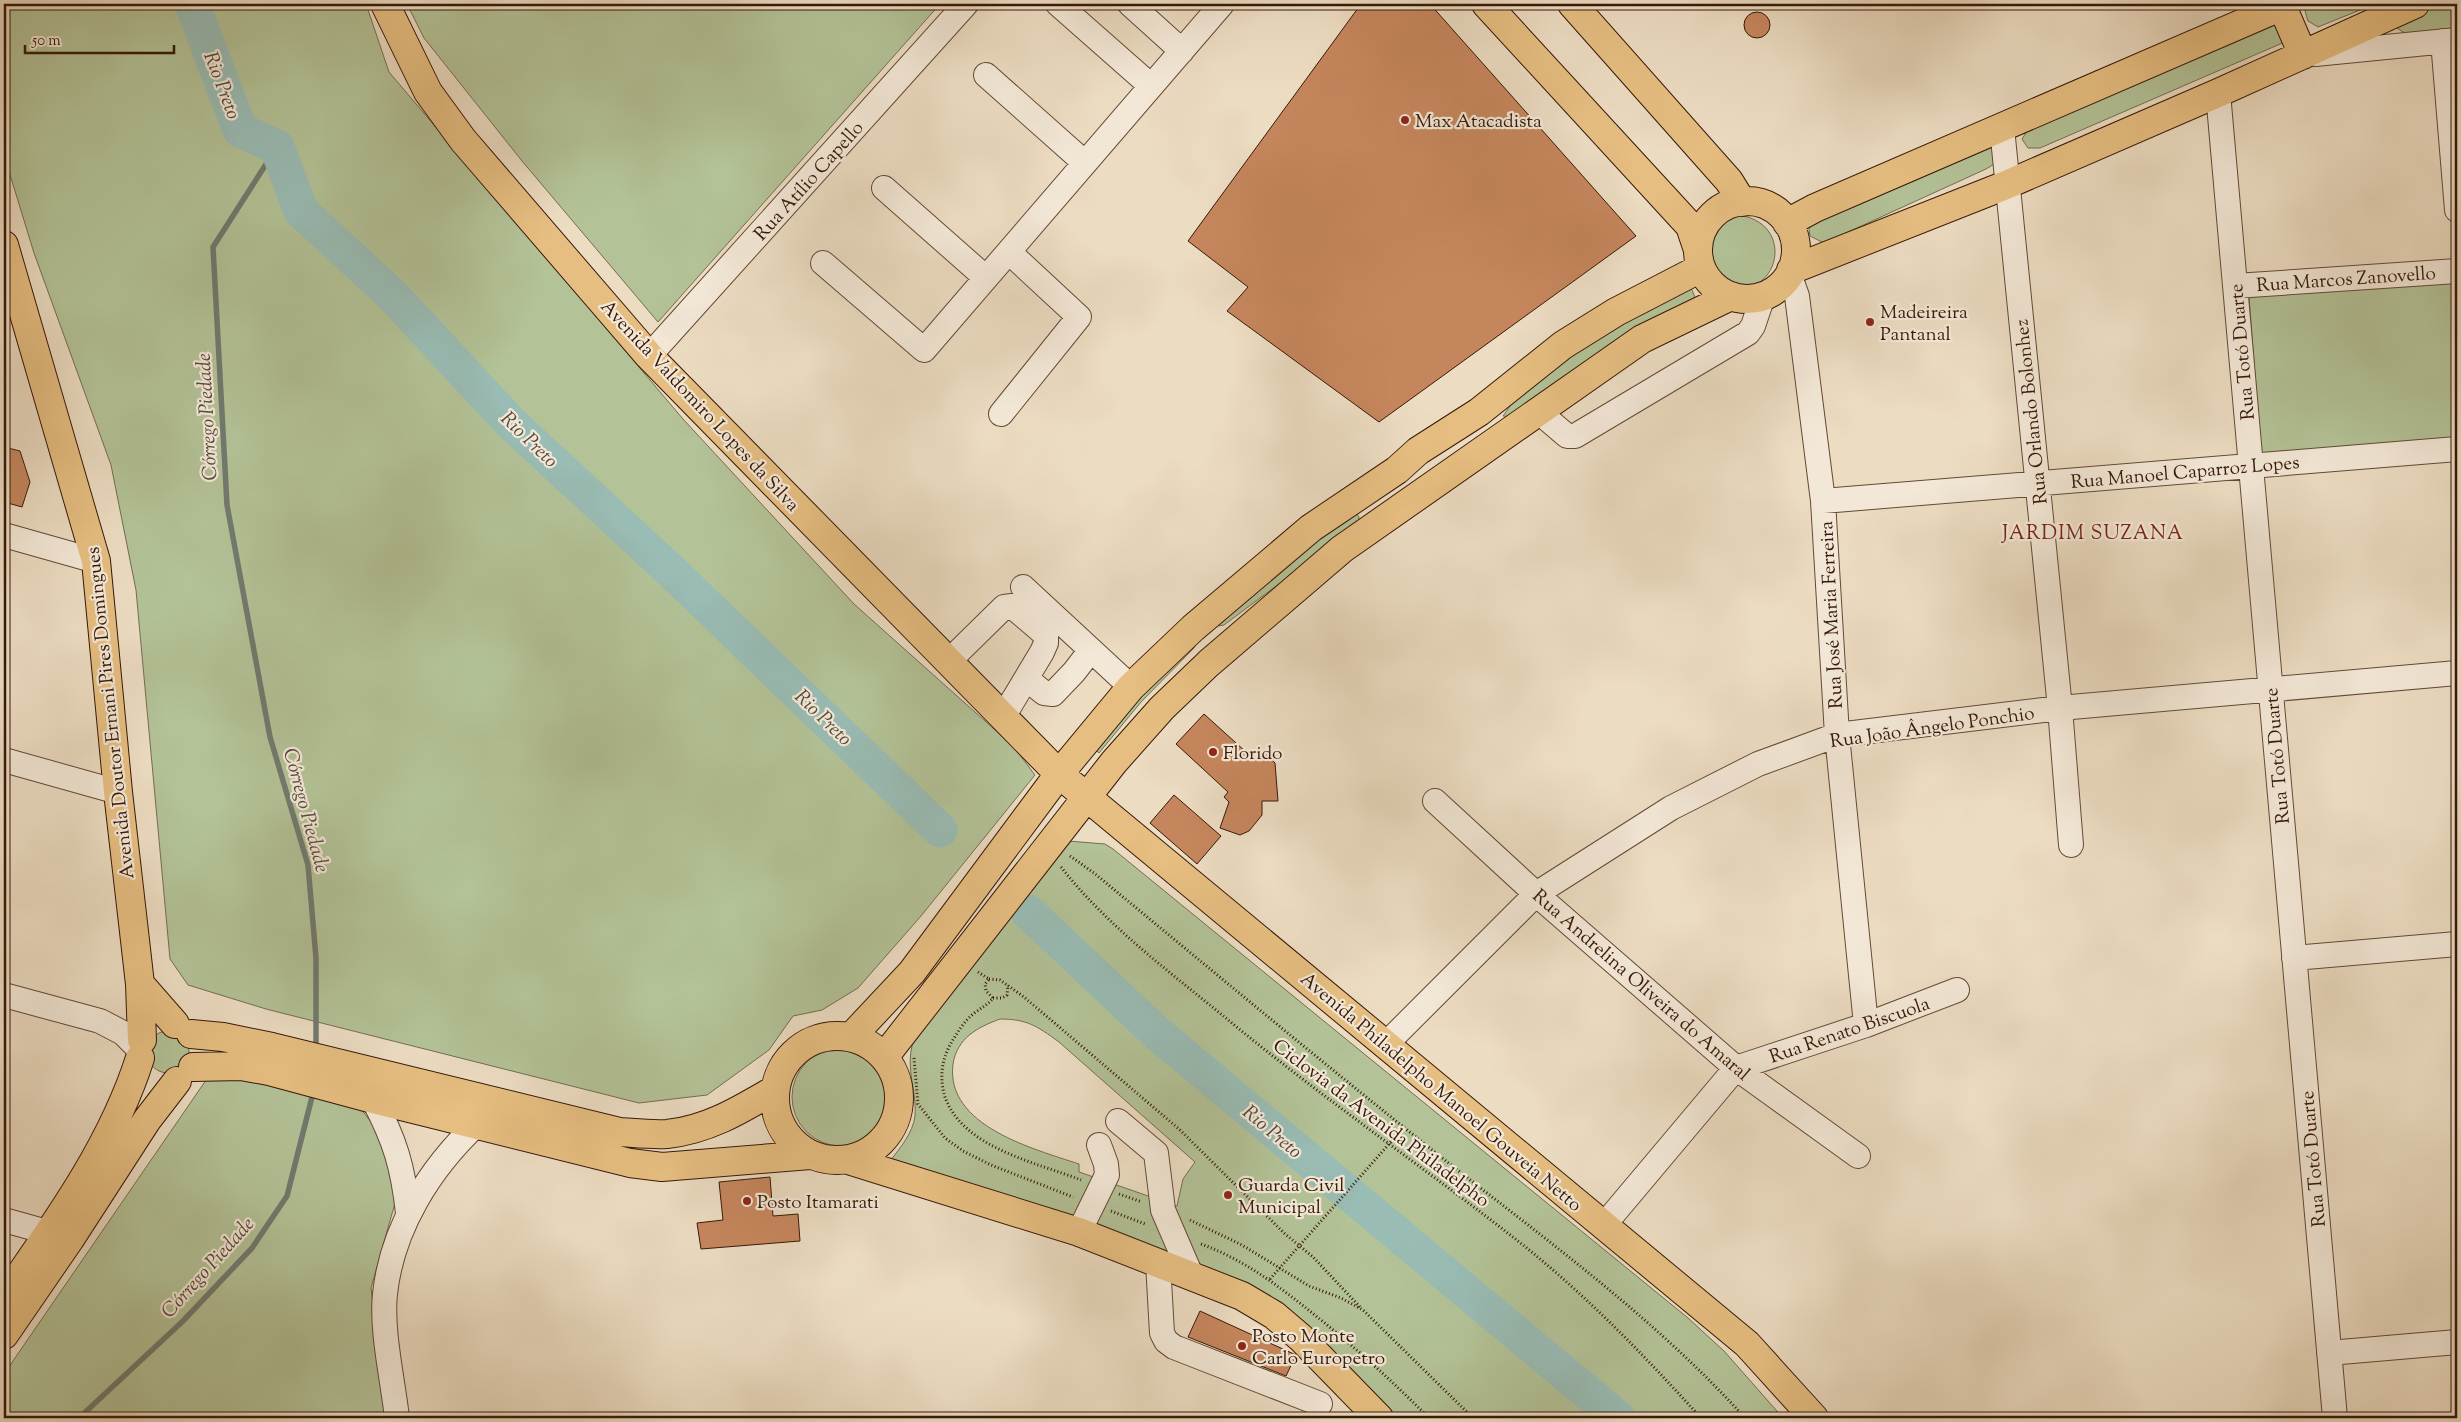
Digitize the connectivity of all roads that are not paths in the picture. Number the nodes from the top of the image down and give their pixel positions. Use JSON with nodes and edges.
{"nodes":[{"id":1,"x":385,"y":4,"type":"edge"},
{"id":2,"x":966,"y":4,"type":"edge"},
{"id":3,"x":1058,"y":4,"type":"edge"},
{"id":4,"x":1130,"y":4,"type":"edge"},
{"id":5,"x":1222,"y":4,"type":"edge"},
{"id":6,"x":1486,"y":4,"type":"edge"},
{"id":7,"x":1572,"y":4,"type":"edge"},
{"id":8,"x":2415,"y":4,"type":"edge"},
{"id":9,"x":2285,"y":5,"type":"edge"},
{"id":10,"x":2450,"y":40,"type":"edge"},
{"id":11,"x":1182,"y":51,"type":"junction"},
{"id":12,"x":2303,"y":55,"type":"junction"},
{"id":13,"x":986,"y":75,"type":"dead end"},
{"id":14,"x":1151,"y":86,"type":"junction"},
{"id":15,"x":2218,"y":93,"type":"junction"},
{"id":16,"x":2002,"y":128,"type":"junction"},
{"id":17,"x":1085,"y":163,"type":"junction"},
{"id":18,"x":2006,"y":185,"type":"junction"},
{"id":19,"x":884,"y":188,"type":"dead end"},
{"id":20,"x":1742,"y":202,"type":"junction"},
{"id":21,"x":2457,"y":210,"type":"edge"},
{"id":22,"x":1787,"y":223,"type":"junction"},
{"id":23,"x":4,"y":245,"type":"edge"},
{"id":24,"x":1009,"y":252,"type":"junction"},
{"id":25,"x":1700,"y":259,"type":"junction"},
{"id":26,"x":822,"y":263,"type":"dead end"},
{"id":27,"x":2457,"y":271,"type":"edge"},
{"id":28,"x":986,"y":278,"type":"junction"},
{"id":29,"x":1784,"y":284,"type":"junction"},
{"id":30,"x":2235,"y":286,"type":"junction"},
{"id":31,"x":1731,"y":296,"type":"junction"},
{"id":32,"x":650,"y":356,"type":"junction"},
{"id":33,"x":1479,"y":412,"type":"junction"},
{"id":34,"x":1538,"y":412,"type":"junction"},
{"id":35,"x":1000,"y":414,"type":"dead end"},
{"id":36,"x":2457,"y":449,"type":"edge"},
{"id":37,"x":2251,"y":466,"type":"junction"},
{"id":38,"x":1459,"y":468,"type":"junction"},
{"id":39,"x":1397,"y":470,"type":"junction"},
{"id":40,"x":2037,"y":484,"type":"junction"},
{"id":41,"x":1823,"y":501,"type":"junction"},
{"id":42,"x":4,"y":535,"type":"edge"},
{"id":43,"x":1364,"y":535,"type":"junction"},
{"id":44,"x":96,"y":561,"type":"junction"},
{"id":45,"x":1023,"y":587,"type":"dead end"},
{"id":46,"x":1193,"y":628,"type":"junction"},
{"id":47,"x":1091,"y":650,"type":"junction"},
{"id":48,"x":1220,"y":654,"type":"junction"},
{"id":49,"x":949,"y":661,"type":"junction"},
{"id":50,"x":2457,"y":673,"type":"edge"},
{"id":51,"x":1027,"y":679,"type":"junction"},
{"id":52,"x":1131,"y":687,"type":"junction"},
{"id":53,"x":2270,"y":690,"type":"junction"},
{"id":54,"x":2060,"y":708,"type":"junction"},
{"id":55,"x":1003,"y":717,"type":"junction"},
{"id":56,"x":1836,"y":736,"type":"junction"},
{"id":57,"x":4,"y":760,"type":"edge"},
{"id":58,"x":1058,"y":774,"type":"junction"},
{"id":59,"x":118,"y":792,"type":"junction"},
{"id":60,"x":1085,"y":797,"type":"junction"},
{"id":61,"x":1435,"y":801,"type":"dead end"},
{"id":62,"x":2071,"y":845,"type":"dead end"},
{"id":63,"x":1536,"y":894,"type":"junction"},
{"id":64,"x":2457,"y":944,"type":"edge"},
{"id":65,"x":2294,"y":958,"type":"junction"},
{"id":66,"x":140,"y":984,"type":"junction"},
{"id":67,"x":1958,"y":990,"type":"dead end"},
{"id":68,"x":4,"y":995,"type":"edge"},
{"id":69,"x":1866,"y":1025,"type":"junction"},
{"id":70,"x":183,"y":1029,"type":"junction"},
{"id":71,"x":852,"y":1036,"type":"junction"},
{"id":72,"x":1386,"y":1044,"type":"junction"},
{"id":73,"x":140,"y":1049,"type":"junction"},
{"id":74,"x":885,"y":1056,"type":"junction"},
{"id":75,"x":271,"y":1059,"type":"junction"},
{"id":76,"x":1736,"y":1068,"type":"junction"},
{"id":77,"x":185,"y":1074,"type":"junction"},
{"id":78,"x":357,"y":1086,"type":"junction"},
{"id":79,"x":774,"y":1090,"type":"junction"},
{"id":80,"x":1118,"y":1121,"type":"dead end"},
{"id":81,"x":477,"y":1124,"type":"junction"},
{"id":82,"x":1099,"y":1145,"type":"dead end"},
{"id":83,"x":810,"y":1155,"type":"junction"},
{"id":84,"x":1858,"y":1156,"type":"dead end"},
{"id":85,"x":848,"y":1160,"type":"junction"},
{"id":86,"x":408,"y":1213,"type":"junction"},
{"id":87,"x":4,"y":1220,"type":"edge"},
{"id":88,"x":1604,"y":1225,"type":"junction"},
{"id":89,"x":1079,"y":1232,"type":"junction"},
{"id":90,"x":59,"y":1236,"type":"junction"},
{"id":91,"x":1158,"y":1263,"type":"junction"},
{"id":92,"x":1191,"y":1275,"type":"junction"},
{"id":93,"x":4,"y":1298,"type":"edge"},
{"id":94,"x":4,"y":1335,"type":"edge"},
{"id":95,"x":2457,"y":1342,"type":"edge"},
{"id":96,"x":2329,"y":1353,"type":"junction"},
{"id":97,"x":1334,"y":1370,"type":"junction"},
{"id":98,"x":1321,"y":1411,"type":"edge"},
{"id":99,"x":397,"y":1418,"type":"edge"},
{"id":100,"x":1379,"y":1418,"type":"edge"},
{"id":101,"x":1814,"y":1418,"type":"edge"},
{"id":102,"x":2335,"y":1418,"type":"edge"}],
"edges":[{"from":1,"to":32,"type":"main road","name":"Avenida Valdomiro Lopes da Silva"},
{"from":2,"to":32,"type":"street","name":"Rua Atílio Capello"},
{"from":3,"to":14,"type":"street"},
{"from":4,"to":11,"type":"street"},
{"from":5,"to":11,"type":"street"},
{"from":6,"to":25,"type":"main road"},
{"from":7,"to":20,"type":"main road"},
{"from":8,"to":12,"type":"main road"},
{"from":9,"to":12,"type":"main road"},
{"from":9,"to":16,"type":"main road"},
{"from":10,"to":12,"type":"street"},
{"from":10,"to":21,"type":"street"},
{"from":11,"to":14,"type":"street"},
{"from":12,"to":15,"type":"main road"},
{"from":13,"to":17,"type":"street"},
{"from":14,"to":17,"type":"street"},
{"from":15,"to":18,"type":"main road"},
{"from":15,"to":30,"type":"street","name":"Rua Totó Duarte"},
{"from":16,"to":18,"type":"street","name":"Rua Orlando Bolonhez"},
{"from":16,"to":22,"type":"main road"},
{"from":17,"to":24,"type":"street"},
{"from":18,"to":29,"type":"main road"},
{"from":18,"to":40,"type":"street","name":"Rua Orlando Bolonhez"},
{"from":19,"to":28,"type":"street"},
{"from":20,"to":22,"type":"main road"},
{"from":20,"to":25,"type":"main road"},
{"from":22,"to":29,"type":"main road"},
{"from":23,"to":44,"type":"main road","name":"Avenida Doutor Ernani Pires Domingues"},
{"from":24,"to":28,"type":"street"},
{"from":24,"to":35,"type":"street"},
{"from":25,"to":31,"type":"main road"},
{"from":25,"to":33,"type":"main road"},
{"from":26,"to":28,"type":"street"},
{"from":27,"to":30,"type":"street","name":"Rua Marcos Zanovello"},
{"from":29,"to":31,"type":"main road"},
{"from":29,"to":34,"type":"street"},
{"from":29,"to":41,"type":"street","name":"Rua José Maria Ferreira"},
{"from":30,"to":37,"type":"street","name":"Rua Totó Duarte"},
{"from":31,"to":34,"type":"main road"},
{"from":32,"to":49,"type":"main road","name":"Avenida Valdomiro Lopes da Silva"},
{"from":33,"to":38,"type":"main road"},
{"from":33,"to":39,"type":"main road"},
{"from":34,"to":38,"type":"main road"},
{"from":36,"to":37,"type":"street","name":"Rua Manoel Caparroz Lopes"},
{"from":37,"to":40,"type":"street","name":"Rua Manoel Caparroz Lopes"},
{"from":37,"to":53,"type":"street","name":"Rua Totó Duarte"},
{"from":38,"to":43,"type":"main road"},
{"from":39,"to":43,"type":"main road"},
{"from":39,"to":46,"type":"main road"},
{"from":40,"to":41,"type":"street","name":"Rua Manoel Caparroz Lopes"},
{"from":40,"to":54,"type":"street","name":"Rua Orlando Bolonhez"},
{"from":41,"to":56,"type":"street","name":"Rua José Maria Ferreira"},
{"from":42,"to":44,"type":"street"},
{"from":43,"to":48,"type":"main road"},
{"from":44,"to":59,"type":"main road","name":"Avenida Doutor Ernani Pires Domingues"},
{"from":45,"to":47,"type":"street"},
{"from":46,"to":48,"type":"main road"},
{"from":46,"to":52,"type":"main road"},
{"from":47,"to":51,"type":"street"},
{"from":47,"to":52,"type":"street"},
{"from":48,"to":60,"type":"main road"},
{"from":49,"to":51,"type":"street"},
{"from":49,"to":55,"type":"main road","name":"Avenida Valdomiro Lopes da Silva"},
{"from":50,"to":53,"type":"street","name":"Rua João Ângelo Ponchio"},
{"from":51,"to":55,"type":"street"},
{"from":52,"to":58,"type":"main road"},
{"from":53,"to":54,"type":"street","name":"Rua João Ângelo Ponchio"},
{"from":53,"to":65,"type":"street","name":"Rua Totó Duarte"},
{"from":54,"to":56,"type":"street","name":"Rua João Ângelo Ponchio"},
{"from":54,"to":62,"type":"street","name":"Rua Orlando Bolonhez"},
{"from":55,"to":58,"type":"main road","name":"Avenida Valdomiro Lopes da Silva"},
{"from":56,"to":63,"type":"street","name":"Rua João Ângelo Ponchio"},
{"from":56,"to":69,"type":"street","name":"Rua José Maria Ferreira"},
{"from":57,"to":59,"type":"street"},
{"from":58,"to":60,"type":"main road","name":"Avenida Philadelpho Manoel Gouveia Netto"},
{"from":58,"to":71,"type":"main road"},
{"from":59,"to":66,"type":"main road","name":"Avenida Doutor Ernani Pires Domingues"},
{"from":60,"to":72,"type":"main road","name":"Avenida Philadelpho Manoel Gouveia Netto"},
{"from":60,"to":74,"type":"main road"},
{"from":61,"to":63,"type":"street","name":"Rua Andrelina Oliveira do Amaral"},
{"from":63,"to":72,"type":"street","name":"Rua João Ângelo Ponchio"},
{"from":63,"to":76,"type":"street","name":"Rua Andrelina Oliveira do Amaral"},
{"from":64,"to":65,"type":"street"},
{"from":65,"to":96,"type":"street","name":"Rua Totó Duarte"},
{"from":66,"to":70,"type":"main road"},
{"from":66,"to":73,"type":"main road","name":"Avenida Doutor Ernani Pires Domingues"},
{"from":67,"to":69,"type":"street","name":"Rua Renato Biscuola"},
{"from":68,"to":73,"type":"street"},
{"from":69,"to":76,"type":"street","name":"Rua Renato Biscuola"},
{"from":70,"to":73,"type":"main road"},
{"from":70,"to":75,"type":"main road"},
{"from":70,"to":77,"type":"main road"},
{"from":71,"to":74,"type":"main road"},
{"from":71,"to":79,"type":"main road"},
{"from":72,"to":88,"type":"main road","name":"Avenida Philadelpho Manoel Gouveia Netto"},
{"from":73,"to":77,"type":"main road"},
{"from":73,"to":90,"type":"main road","name":"Avenida Doutor Ernani Pires Domingues"},
{"from":74,"to":85,"type":"main road"},
{"from":75,"to":77,"type":"main road"},
{"from":75,"to":78,"type":"main road"},
{"from":76,"to":84,"type":"street","name":"Rua Andrelina Oliveira do Amaral"},
{"from":76,"to":88,"type":"street"},
{"from":77,"to":90,"type":"main road","name":"Avenida Doutor Ernani Pires Domingues"},
{"from":78,"to":79,"type":"main road"},
{"from":78,"to":81,"type":"main road"},
{"from":78,"to":86,"type":"street"},
{"from":79,"to":83,"type":"main road"},
{"from":80,"to":92,"type":"street"},
{"from":81,"to":83,"type":"main road"},
{"from":81,"to":86,"type":"street"},
{"from":82,"to":89,"type":"street"},
{"from":83,"to":85,"type":"main road"},
{"from":85,"to":89,"type":"main road"},
{"from":86,"to":99,"type":"street"},
{"from":87,"to":90,"type":"street"},
{"from":88,"to":101,"type":"main road","name":"Avenida Philadelpho Manoel Gouveia Netto"},
{"from":89,"to":91,"type":"main road"},
{"from":90,"to":93,"type":"main road","name":"Avenida Doutor Ernani Pires Domingues"},
{"from":90,"to":94,"type":"main road","name":"Avenida Doutor Ernani Pires Domingues"},
{"from":91,"to":92,"type":"main road"},
{"from":91,"to":98,"type":"street"},
{"from":92,"to":97,"type":"main road"},
{"from":95,"to":96,"type":"street"},
{"from":96,"to":102,"type":"street","name":"Rua Totó Duarte"},
{"from":97,"to":98,"type":"street"},
{"from":97,"to":100,"type":"main road"}]}
